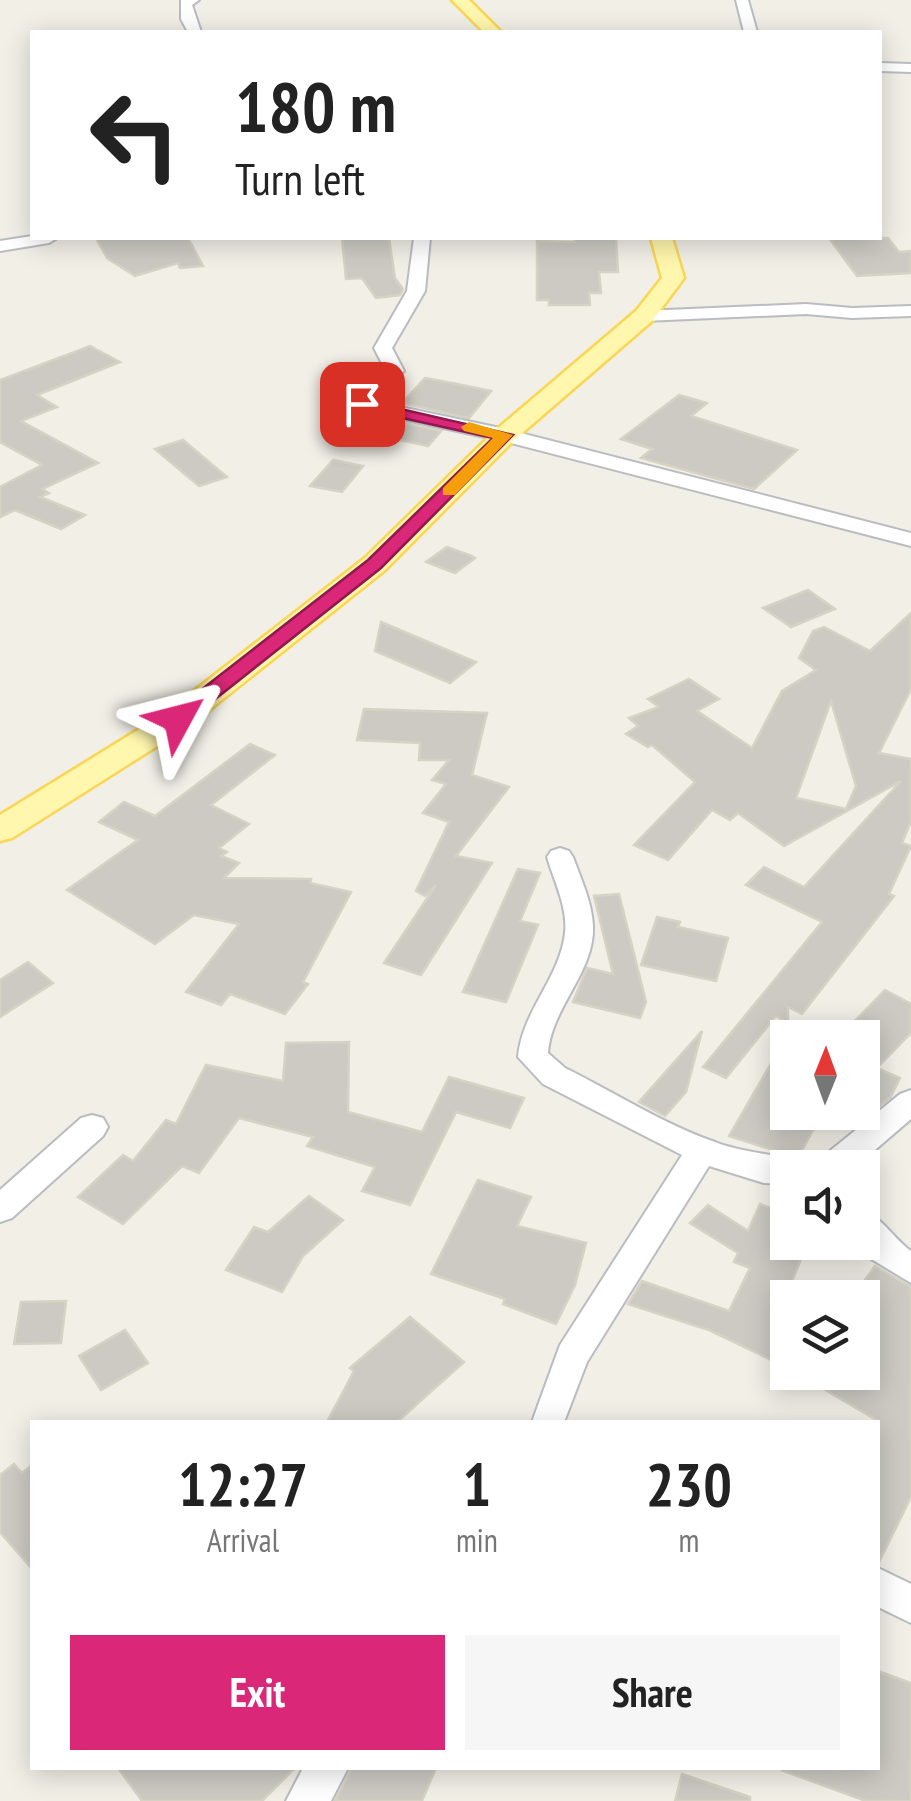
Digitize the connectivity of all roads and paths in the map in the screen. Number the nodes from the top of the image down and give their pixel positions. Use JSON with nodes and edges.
{"nodes":[{"id":1,"x":194,"y":0,"type":"edge"},
{"id":2,"x":460,"y":0,"type":"edge"},
{"id":3,"x":742,"y":0,"type":"edge"},
{"id":4,"x":194,"y":30,"type":"edge"},
{"id":5,"x":491,"y":30,"type":"edge"},
{"id":6,"x":750,"y":30,"type":"edge"},
{"id":7,"x":882,"y":68,"type":"edge"},
{"id":8,"x":911,"y":68,"type":"edge"},
{"id":9,"x":36,"y":240,"type":"edge"},
{"id":10,"x":422,"y":240,"type":"edge"},
{"id":11,"x":662,"y":240,"type":"edge"},
{"id":12,"x":0,"y":246,"type":"edge"},
{"id":13,"x":911,"y":300,"type":"edge"},
{"id":14,"x":806,"y":309,"type":"junction"},
{"id":15,"x":911,"y":311,"type":"edge"},
{"id":16,"x":644,"y":316,"type":"junction"},
{"id":17,"x":394,"y":371,"type":"dead end"},
{"id":18,"x":362,"y":404,"type":"dead end"},
{"id":19,"x":505,"y":435,"type":"junction"},
{"id":20,"x":911,"y":540,"type":"edge"},
{"id":21,"x":0,"y":830,"type":"edge"},
{"id":22,"x":560,"y":856,"type":"dead end"},
{"id":23,"x":911,"y":1102,"type":"edge"},
{"id":24,"x":92,"y":1127,"type":"dead end"},
{"id":25,"x":853,"y":1150,"type":"edge"},
{"id":26,"x":702,"y":1151,"type":"junction"},
{"id":27,"x":770,"y":1170,"type":"edge"},
{"id":28,"x":0,"y":1209,"type":"edge"},
{"id":29,"x":880,"y":1248,"type":"edge"},
{"id":30,"x":911,"y":1269,"type":"edge"},
{"id":31,"x":549,"y":1420,"type":"edge"},
{"id":32,"x":880,"y":1589,"type":"edge"},
{"id":33,"x":911,"y":1604,"type":"edge"},
{"id":34,"x":326,"y":1770,"type":"edge"},
{"id":35,"x":307,"y":1801,"type":"edge"}],
"edges":[{"from":1,"to":4,"type":"street"},
{"from":2,"to":5,"type":"main road"},
{"from":3,"to":6,"type":"street"},
{"from":7,"to":8,"type":"street"},
{"from":9,"to":12,"type":"street"},
{"from":10,"to":17,"type":"street"},
{"from":11,"to":16,"type":"main road"},
{"from":13,"to":14,"type":"street"},
{"from":14,"to":15,"type":"street"},
{"from":14,"to":16,"type":"street"},
{"from":16,"to":19,"type":"main road"},
{"from":18,"to":19,"type":"street"},
{"from":19,"to":20,"type":"street"},
{"from":19,"to":21,"type":"main road"},
{"from":22,"to":26,"type":"street"},
{"from":23,"to":25,"type":"street"},
{"from":24,"to":28,"type":"street"},
{"from":26,"to":27,"type":"street"},
{"from":26,"to":31,"type":"street"},
{"from":29,"to":30,"type":"street"},
{"from":32,"to":33,"type":"street"},
{"from":34,"to":35,"type":"street"}]}
